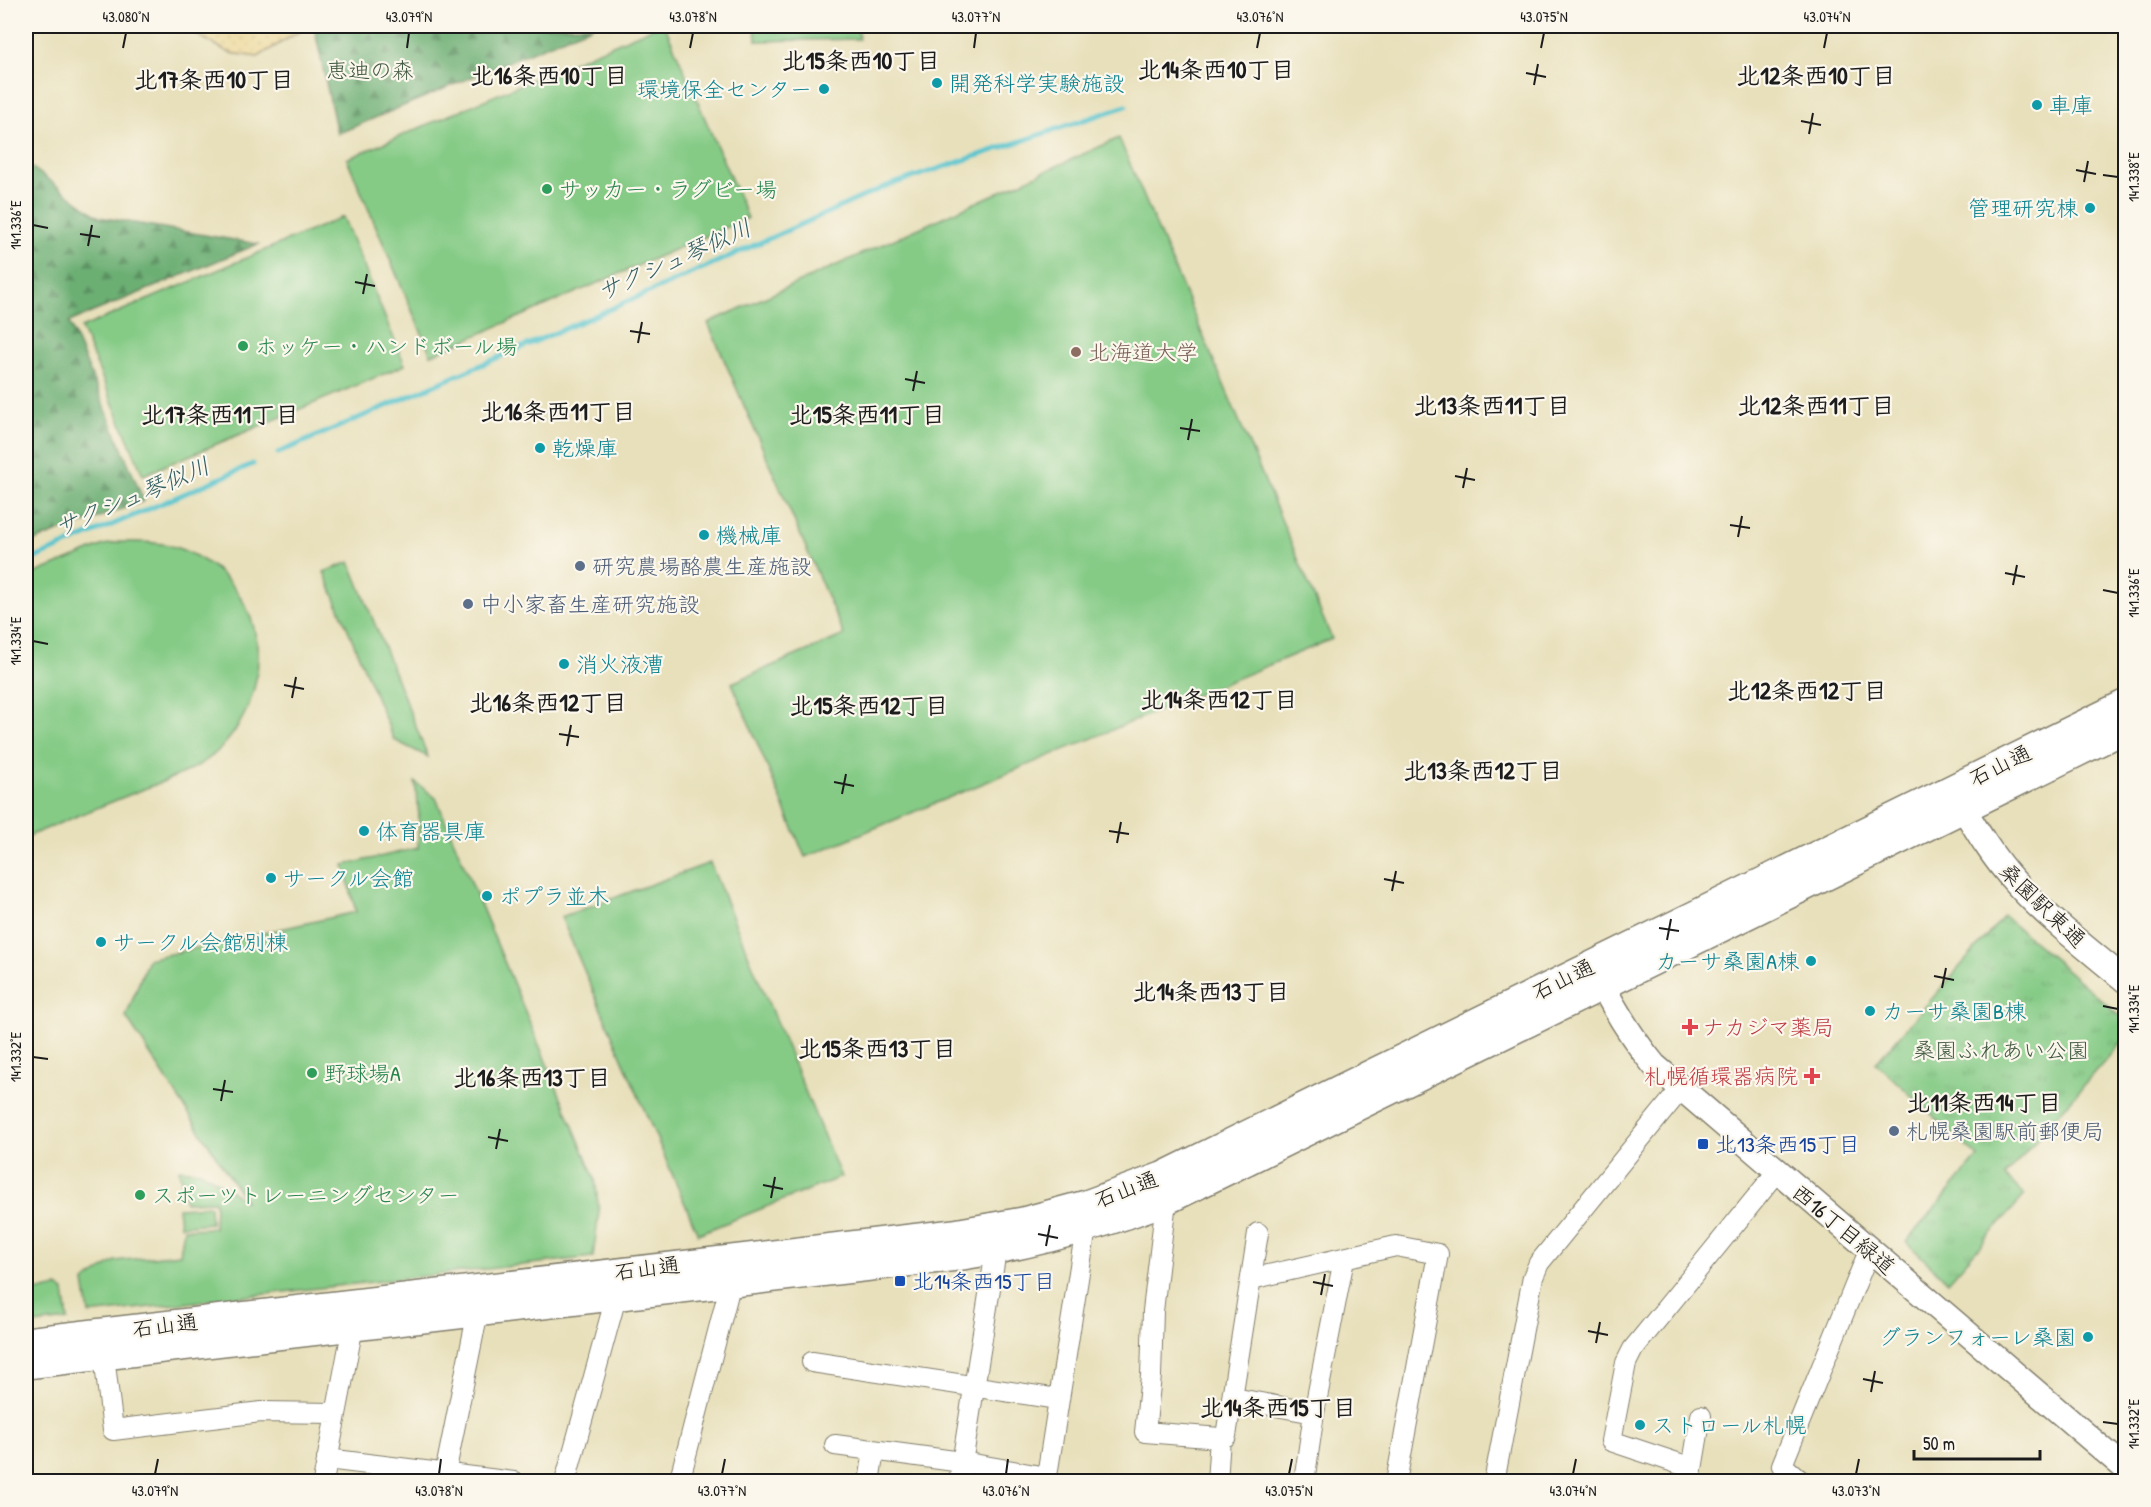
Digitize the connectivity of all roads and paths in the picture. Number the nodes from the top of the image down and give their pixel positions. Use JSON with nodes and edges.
{"nodes":[{"id":1,"x":2126,"y":703,"type":"edge"},
{"id":2,"x":2126,"y":729,"type":"edge"},
{"id":3,"x":1958,"y":799,"type":"junction"},
{"id":4,"x":1597,"y":975,"type":"junction"},
{"id":5,"x":2126,"y":981,"type":"edge"},
{"id":6,"x":1680,"y":1090,"type":"junction"},
{"id":7,"x":1777,"y":1172,"type":"junction"},
{"id":8,"x":1166,"y":1201,"type":"junction"},
{"id":9,"x":1086,"y":1228,"type":"junction"},
{"id":10,"x":1258,"y":1233,"type":"dead end"},
{"id":11,"x":995,"y":1239,"type":"junction"},
{"id":12,"x":1869,"y":1251,"type":"junction"},
{"id":13,"x":1344,"y":1259,"type":"junction"},
{"id":14,"x":1251,"y":1279,"type":"junction"},
{"id":15,"x":732,"y":1282,"type":"junction"},
{"id":16,"x":616,"y":1284,"type":"junction"},
{"id":17,"x":478,"y":1311,"type":"junction"},
{"id":18,"x":353,"y":1326,"type":"junction"},
{"id":19,"x":26,"y":1341,"type":"edge"},
{"id":20,"x":104,"y":1356,"type":"junction"},
{"id":21,"x":812,"y":1362,"type":"dead end"},
{"id":22,"x":26,"y":1365,"type":"edge"},
{"id":23,"x":975,"y":1386,"type":"junction"},
{"id":24,"x":1233,"y":1398,"type":"junction"},
{"id":25,"x":1058,"y":1400,"type":"junction"},
{"id":26,"x":336,"y":1413,"type":"junction"},
{"id":27,"x":1314,"y":1413,"type":"junction"},
{"id":28,"x":1701,"y":1416,"type":"dead end"},
{"id":29,"x":1220,"y":1438,"type":"junction"},
{"id":30,"x":836,"y":1445,"type":"dead end"},
{"id":31,"x":874,"y":1451,"type":"junction"},
{"id":32,"x":327,"y":1459,"type":"junction"},
{"id":33,"x":2126,"y":1469,"type":"edge"},
{"id":34,"x":961,"y":1472,"type":"edge"},
{"id":35,"x":445,"y":1473,"type":"junction"},
{"id":36,"x":1691,"y":1475,"type":"edge"},
{"id":37,"x":1046,"y":1479,"type":"edge"},
{"id":38,"x":323,"y":1482,"type":"edge"},
{"id":39,"x":514,"y":1482,"type":"edge"},
{"id":40,"x":565,"y":1482,"type":"edge"},
{"id":41,"x":678,"y":1482,"type":"edge"},
{"id":42,"x":869,"y":1482,"type":"edge"},
{"id":43,"x":1217,"y":1482,"type":"edge"},
{"id":44,"x":1304,"y":1482,"type":"edge"},
{"id":45,"x":1396,"y":1482,"type":"edge"},
{"id":46,"x":1494,"y":1482,"type":"edge"},
{"id":47,"x":1802,"y":1482,"type":"edge"}],
"edges":[{"from":1,"to":3,"type":"main road","name":"石山通"},
{"from":2,"to":3,"type":"main road","name":"石山通"},
{"from":3,"to":4,"type":"main road","name":"石山通"},
{"from":3,"to":5,"type":"street","name":"桑園駅東通"},
{"from":4,"to":6,"type":"street","name":"西16丁目緑道"},
{"from":4,"to":8,"type":"main road","name":"石山通"},
{"from":4,"to":11,"type":"main road","name":"石山通"},
{"from":6,"to":7,"type":"street","name":"西16丁目緑道"},
{"from":6,"to":46,"type":"street"},
{"from":7,"to":12,"type":"street","name":"西16丁目緑道"},
{"from":7,"to":36,"type":"street"},
{"from":8,"to":9,"type":"main road","name":"石山通"},
{"from":8,"to":29,"type":"street"},
{"from":9,"to":11,"type":"main road","name":"石山通"},
{"from":9,"to":25,"type":"street"},
{"from":10,"to":14,"type":"street"},
{"from":11,"to":15,"type":"main road","name":"石山通"},
{"from":11,"to":16,"type":"main road","name":"石山通"},
{"from":11,"to":23,"type":"street"},
{"from":12,"to":33,"type":"street","name":"西16丁目緑道"},
{"from":12,"to":47,"type":"street"},
{"from":13,"to":14,"type":"street"},
{"from":13,"to":27,"type":"street"},
{"from":13,"to":45,"type":"street"},
{"from":14,"to":24,"type":"street"},
{"from":15,"to":16,"type":"main road","name":"石山通"},
{"from":15,"to":41,"type":"street"},
{"from":16,"to":17,"type":"main road","name":"石山通"},
{"from":16,"to":19,"type":"main road","name":"石山通"},
{"from":16,"to":40,"type":"street"},
{"from":17,"to":18,"type":"main road","name":"石山通"},
{"from":17,"to":35,"type":"street"},
{"from":18,"to":20,"type":"main road","name":"石山通"},
{"from":18,"to":26,"type":"street"},
{"from":20,"to":22,"type":"main road","name":"石山通"},
{"from":20,"to":26,"type":"street"},
{"from":21,"to":23,"type":"street"},
{"from":23,"to":25,"type":"street"},
{"from":23,"to":34,"type":"street"},
{"from":24,"to":27,"type":"street"},
{"from":24,"to":29,"type":"street"},
{"from":25,"to":37,"type":"street"},
{"from":26,"to":32,"type":"street"},
{"from":27,"to":44,"type":"street"},
{"from":28,"to":36,"type":"street"},
{"from":29,"to":43,"type":"street"},
{"from":30,"to":31,"type":"street"},
{"from":31,"to":34,"type":"street"},
{"from":31,"to":42,"type":"street"},
{"from":32,"to":35,"type":"street"},
{"from":32,"to":38,"type":"street"},
{"from":34,"to":37,"type":"street"},
{"from":35,"to":39,"type":"street"}]}
